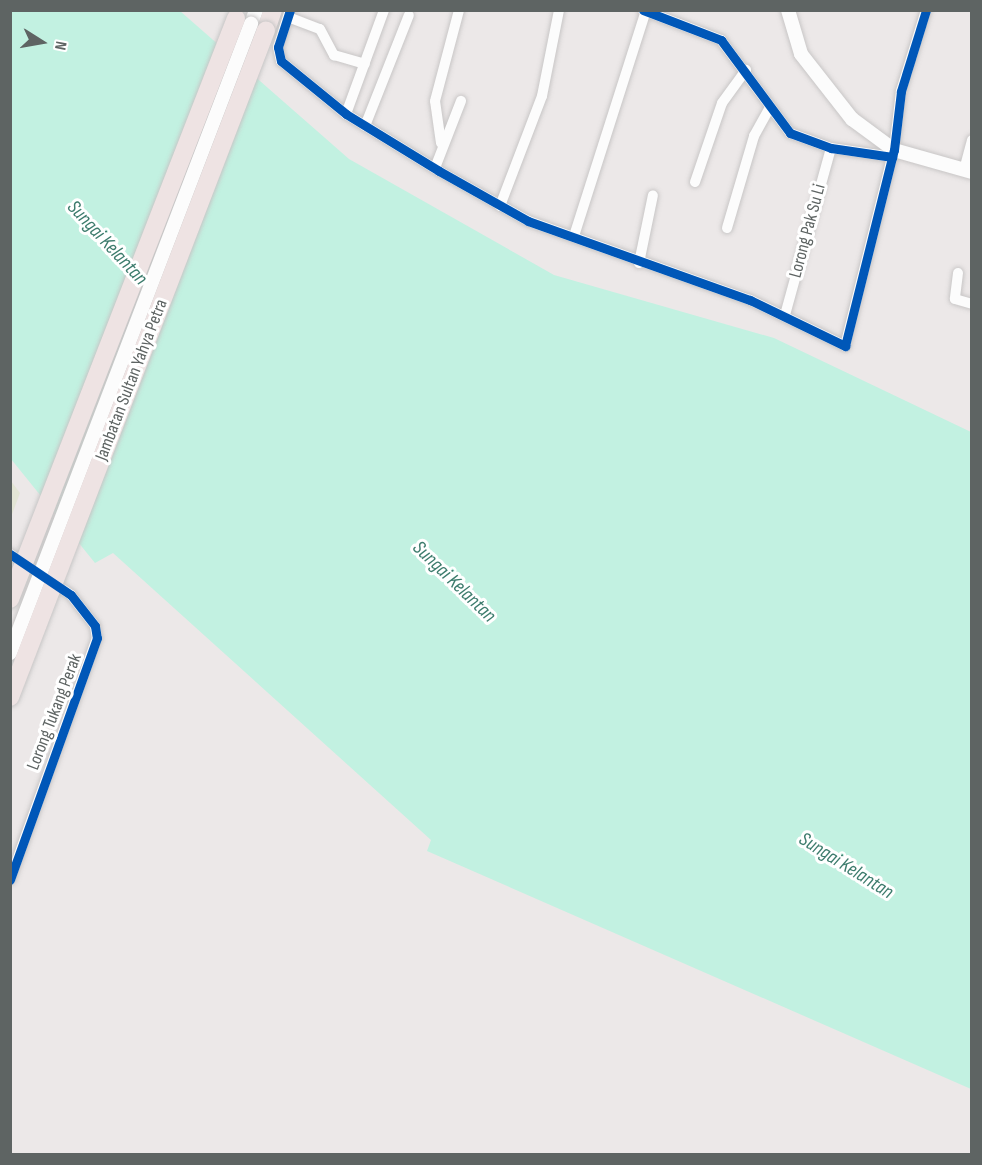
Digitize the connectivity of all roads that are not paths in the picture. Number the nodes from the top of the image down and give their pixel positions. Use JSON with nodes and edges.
{"nodes":[{"id":1,"x":256,"y":10,"type":"edge"},
{"id":2,"x":384,"y":10,"type":"edge"},
{"id":3,"x":459,"y":10,"type":"edge"},
{"id":4,"x":559,"y":10,"type":"edge"},
{"id":5,"x":788,"y":10,"type":"edge"},
{"id":6,"x":926,"y":10,"type":"edge"},
{"id":7,"x":645,"y":11,"type":"edge"},
{"id":8,"x":284,"y":13,"type":"edge"},
{"id":9,"x":409,"y":15,"type":"dead end"},
{"id":10,"x":248,"y":21,"type":"edge"},
{"id":11,"x":365,"y":64,"type":"junction"},
{"id":12,"x":746,"y":70,"type":"junction"},
{"id":13,"x":461,"y":101,"type":"dead end"},
{"id":14,"x":770,"y":107,"type":"junction"},
{"id":15,"x":346,"y":114,"type":"junction"},
{"id":16,"x":365,"y":126,"type":"junction"},
{"id":17,"x":972,"y":140,"type":"edge"},
{"id":18,"x":441,"y":143,"type":"junction"},
{"id":19,"x":831,"y":148,"type":"junction"},
{"id":20,"x":893,"y":153,"type":"junction"},
{"id":21,"x":435,"y":168,"type":"junction"},
{"id":22,"x":968,"y":171,"type":"edge"},
{"id":23,"x":695,"y":182,"type":"dead end"},
{"id":24,"x":653,"y":195,"type":"dead end"},
{"id":25,"x":500,"y":206,"type":"junction"},
{"id":26,"x":728,"y":228,"type":"dead end"},
{"id":27,"x":574,"y":236,"type":"junction"},
{"id":28,"x":639,"y":263,"type":"junction"},
{"id":29,"x":958,"y":273,"type":"dead end"},
{"id":30,"x":972,"y":304,"type":"edge"},
{"id":31,"x":785,"y":315,"type":"junction"},
{"id":32,"x":10,"y":554,"type":"edge"},
{"id":33,"x":10,"y":599,"type":"edge"},
{"id":34,"x":17,"y":659,"type":"edge"},
{"id":35,"x":10,"y":697,"type":"edge"},
{"id":36,"x":10,"y":707,"type":"edge"},
{"id":37,"x":10,"y":880,"type":"edge"}],
"edges":[{"from":1,"to":10,"type":"street","name":"Jambatan Sultan Yahya Petra"},
{"from":2,"to":11,"type":"street"},
{"from":3,"to":18,"type":"street"},
{"from":4,"to":25,"type":"street"},
{"from":5,"to":20,"type":"street"},
{"from":6,"to":20,"type":"street"},
{"from":7,"to":12,"type":"street"},
{"from":7,"to":27,"type":"street"},
{"from":8,"to":10,"type":"highway"},
{"from":8,"to":11,"type":"street"},
{"from":8,"to":15,"type":"street"},
{"from":9,"to":16,"type":"street"},
{"from":10,"to":33,"type":"highway","name":"Jambatan Sultan Yahya Petra","bridge":true},
{"from":10,"to":34,"type":"highway","name":"Jambatan Sultan Yahya Petra","bridge":true},
{"from":11,"to":15,"type":"street"},
{"from":12,"to":14,"type":"street"},
{"from":12,"to":23,"type":"street"},
{"from":13,"to":18,"type":"street"},
{"from":14,"to":19,"type":"street"},
{"from":14,"to":26,"type":"street"},
{"from":15,"to":16,"type":"street"},
{"from":16,"to":21,"type":"street"},
{"from":17,"to":22,"type":"street"},
{"from":18,"to":21,"type":"street"},
{"from":19,"to":20,"type":"street"},
{"from":19,"to":31,"type":"street","name":"Lorong Pak Su Li"},
{"from":20,"to":22,"type":"street"},
{"from":20,"to":31,"type":"street"},
{"from":21,"to":25,"type":"street"},
{"from":24,"to":28,"type":"street"},
{"from":25,"to":27,"type":"street"},
{"from":27,"to":28,"type":"street"},
{"from":28,"to":31,"type":"street"},
{"from":29,"to":30,"type":"street"},
{"from":32,"to":37,"type":"street","name":"Lorong Tukang Perak"},
{"from":34,"to":35,"type":"highway","name":"Jambatan Sultan Yahya Petra","bridge":true},
{"from":34,"to":36,"type":"highway","bridge":true}]}
